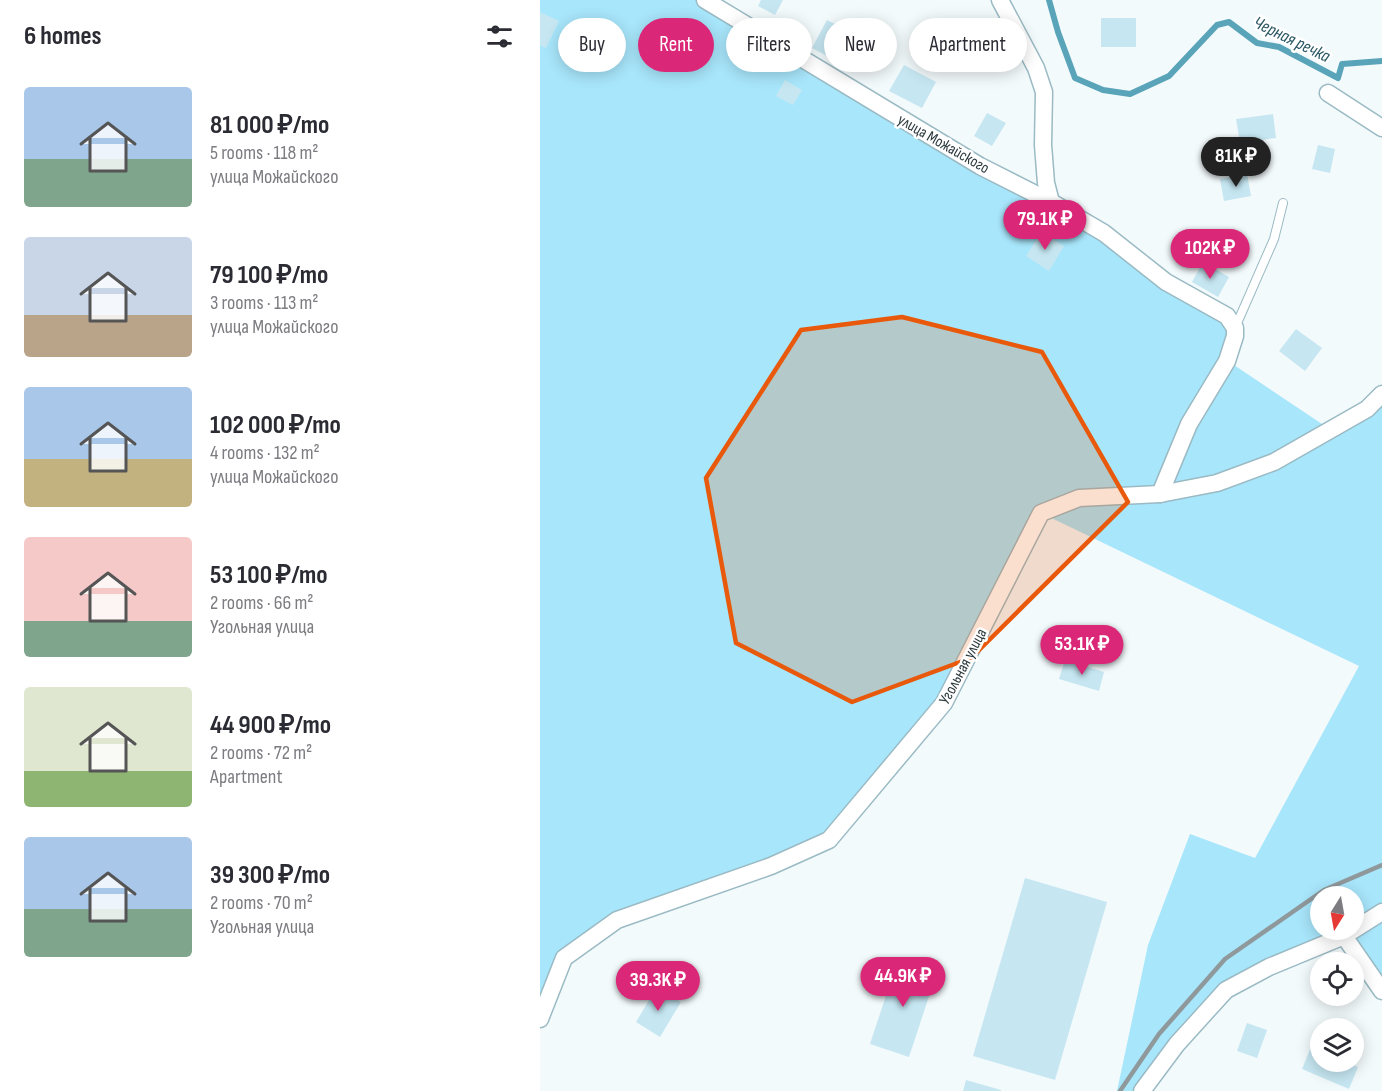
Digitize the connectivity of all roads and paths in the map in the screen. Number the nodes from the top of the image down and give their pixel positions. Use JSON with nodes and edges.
{"nodes":[{"id":1,"x":705,"y":0,"type":"edge"},
{"id":2,"x":1000,"y":0,"type":"edge"},
{"id":3,"x":1328,"y":93,"type":"dead end"},
{"id":4,"x":1382,"y":128,"type":"edge"},
{"id":5,"x":1052,"y":202,"type":"junction"},
{"id":6,"x":1283,"y":203,"type":"dead end"},
{"id":7,"x":1234,"y":328,"type":"junction"},
{"id":8,"x":1382,"y":394,"type":"edge"},
{"id":9,"x":1160,"y":494,"type":"junction"},
{"id":10,"x":1382,"y":912,"type":"edge"},
{"id":11,"x":1364,"y":923,"type":"edge"},
{"id":12,"x":1334,"y":940,"type":"edge"},
{"id":13,"x":1347,"y":940,"type":"edge"},
{"id":14,"x":1382,"y":991,"type":"edge"},
{"id":15,"x":540,"y":1019,"type":"edge"},
{"id":16,"x":1142,"y":1091,"type":"edge"}],
"edges":[{"from":1,"to":5,"type":"street","name":"улица Можайского"},
{"from":2,"to":5,"type":"street"},
{"from":3,"to":4,"type":"street"},
{"from":5,"to":7,"type":"street","name":"улица Можайского"},
{"from":6,"to":7,"type":"lane"},
{"from":7,"to":9,"type":"street"},
{"from":8,"to":9,"type":"street","name":"Угольная улица"},
{"from":9,"to":15,"type":"street","name":"Угольная улица"},
{"from":10,"to":11,"type":"street"},
{"from":12,"to":16,"type":"street"},
{"from":13,"to":14,"type":"street"}]}
